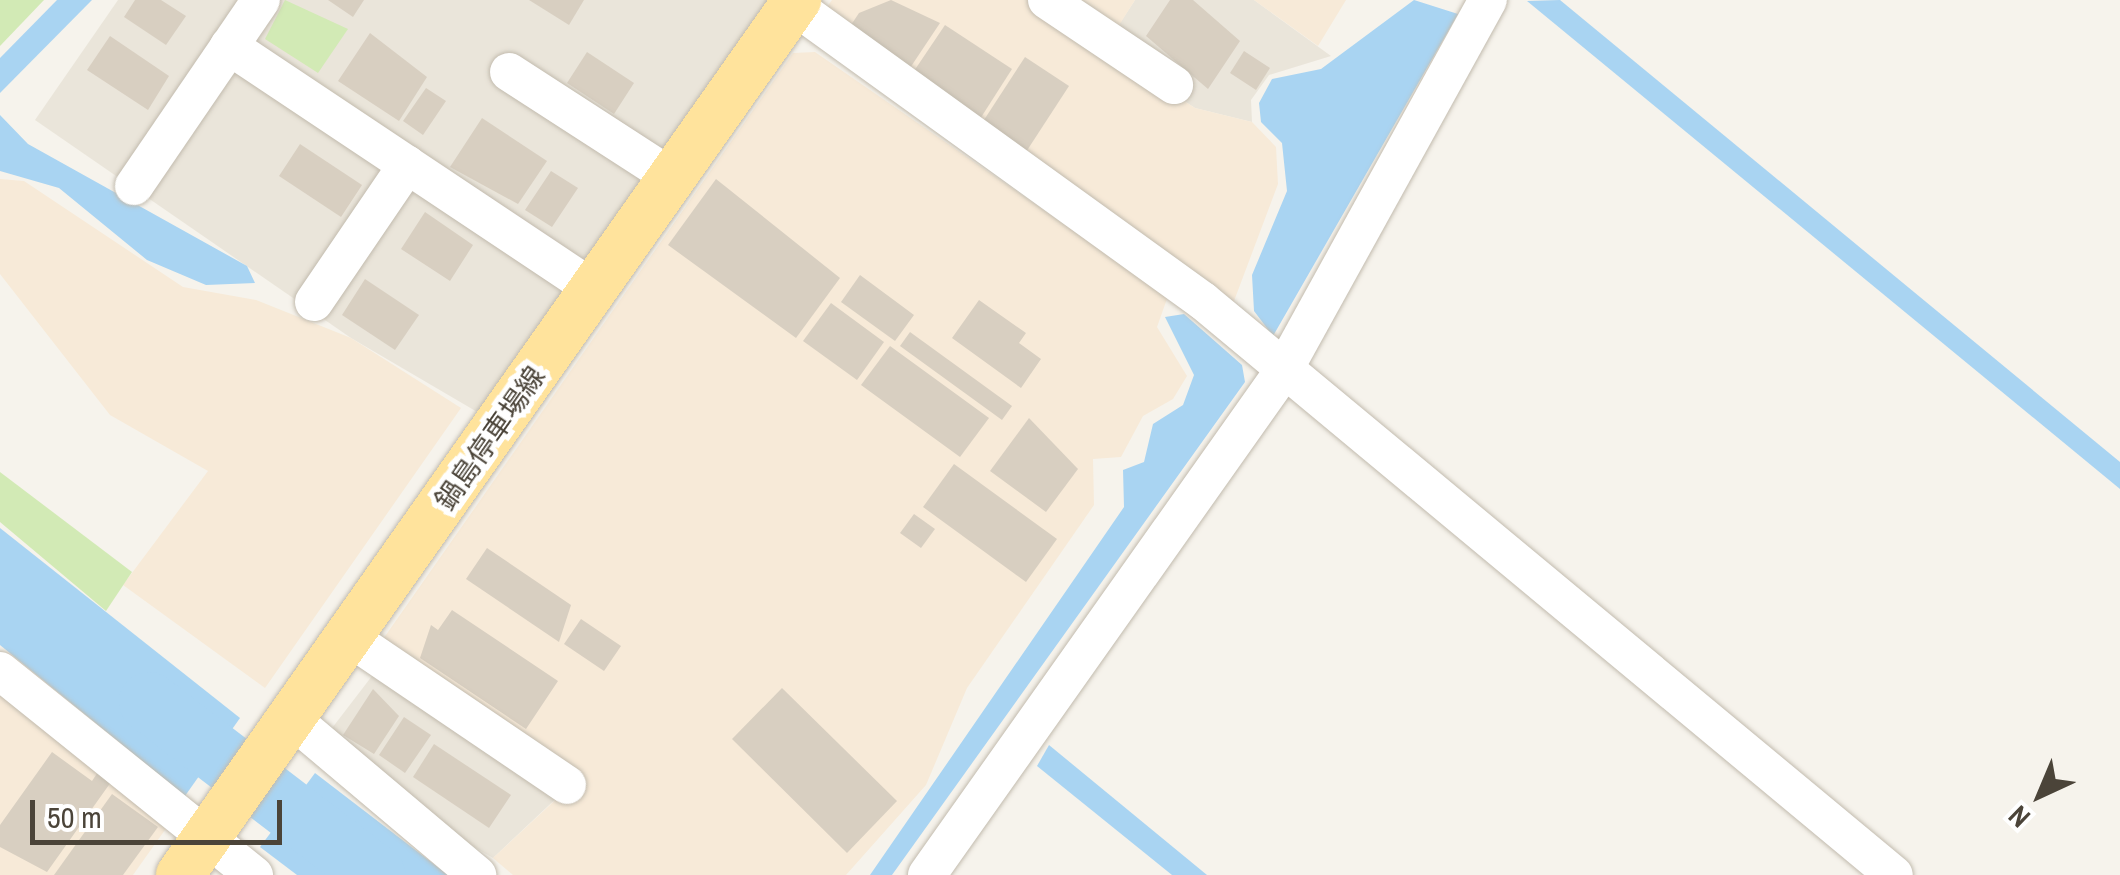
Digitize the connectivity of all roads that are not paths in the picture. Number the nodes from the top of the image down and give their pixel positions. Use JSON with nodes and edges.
{"nodes":[{"id":1,"x":261,"y":0,"type":"edge"},
{"id":2,"x":1048,"y":0,"type":"edge"},
{"id":3,"x":1488,"y":0,"type":"edge"},
{"id":4,"x":792,"y":2,"type":"edge"},
{"id":5,"x":229,"y":46,"type":"junction"},
{"id":6,"x":509,"y":72,"type":"dead end"},
{"id":7,"x":1174,"y":85,"type":"dead end"},
{"id":8,"x":407,"y":165,"type":"junction"},
{"id":9,"x":672,"y":178,"type":"junction"},
{"id":10,"x":134,"y":186,"type":"dead end"},
{"id":11,"x":594,"y":289,"type":"junction"},
{"id":12,"x":314,"y":302,"type":"dead end"},
{"id":13,"x":1282,"y":373,"type":"junction"},
{"id":14,"x":350,"y":638,"type":"junction"},
{"id":15,"x":0,"y":670,"type":"edge"},
{"id":16,"x":293,"y":720,"type":"junction"},
{"id":17,"x":567,"y":785,"type":"dead end"},
{"id":18,"x":193,"y":857,"type":"edge"},
{"id":19,"x":254,"y":875,"type":"edge"},
{"id":20,"x":476,"y":875,"type":"edge"},
{"id":21,"x":927,"y":875,"type":"edge"},
{"id":22,"x":1894,"y":875,"type":"edge"}],
"edges":[{"from":1,"to":5,"type":"street"},
{"from":2,"to":7,"type":"street"},
{"from":3,"to":13,"type":"street"},
{"from":4,"to":9,"type":"main road","name":"鍋島停車場線"},
{"from":4,"to":13,"type":"street"},
{"from":5,"to":8,"type":"street"},
{"from":5,"to":10,"type":"street"},
{"from":6,"to":9,"type":"street"},
{"from":8,"to":11,"type":"street"},
{"from":8,"to":12,"type":"street"},
{"from":9,"to":11,"type":"main road","name":"鍋島停車場線"},
{"from":11,"to":14,"type":"main road","name":"鍋島停車場線"},
{"from":13,"to":21,"type":"street"},
{"from":13,"to":22,"type":"street"},
{"from":14,"to":16,"type":"main road","name":"鍋島停車場線"},
{"from":14,"to":17,"type":"street"},
{"from":15,"to":18,"type":"street"},
{"from":16,"to":18,"type":"main road","name":"鍋島停車場線"},
{"from":16,"to":20,"type":"street"},
{"from":18,"to":19,"type":"street"}]}
